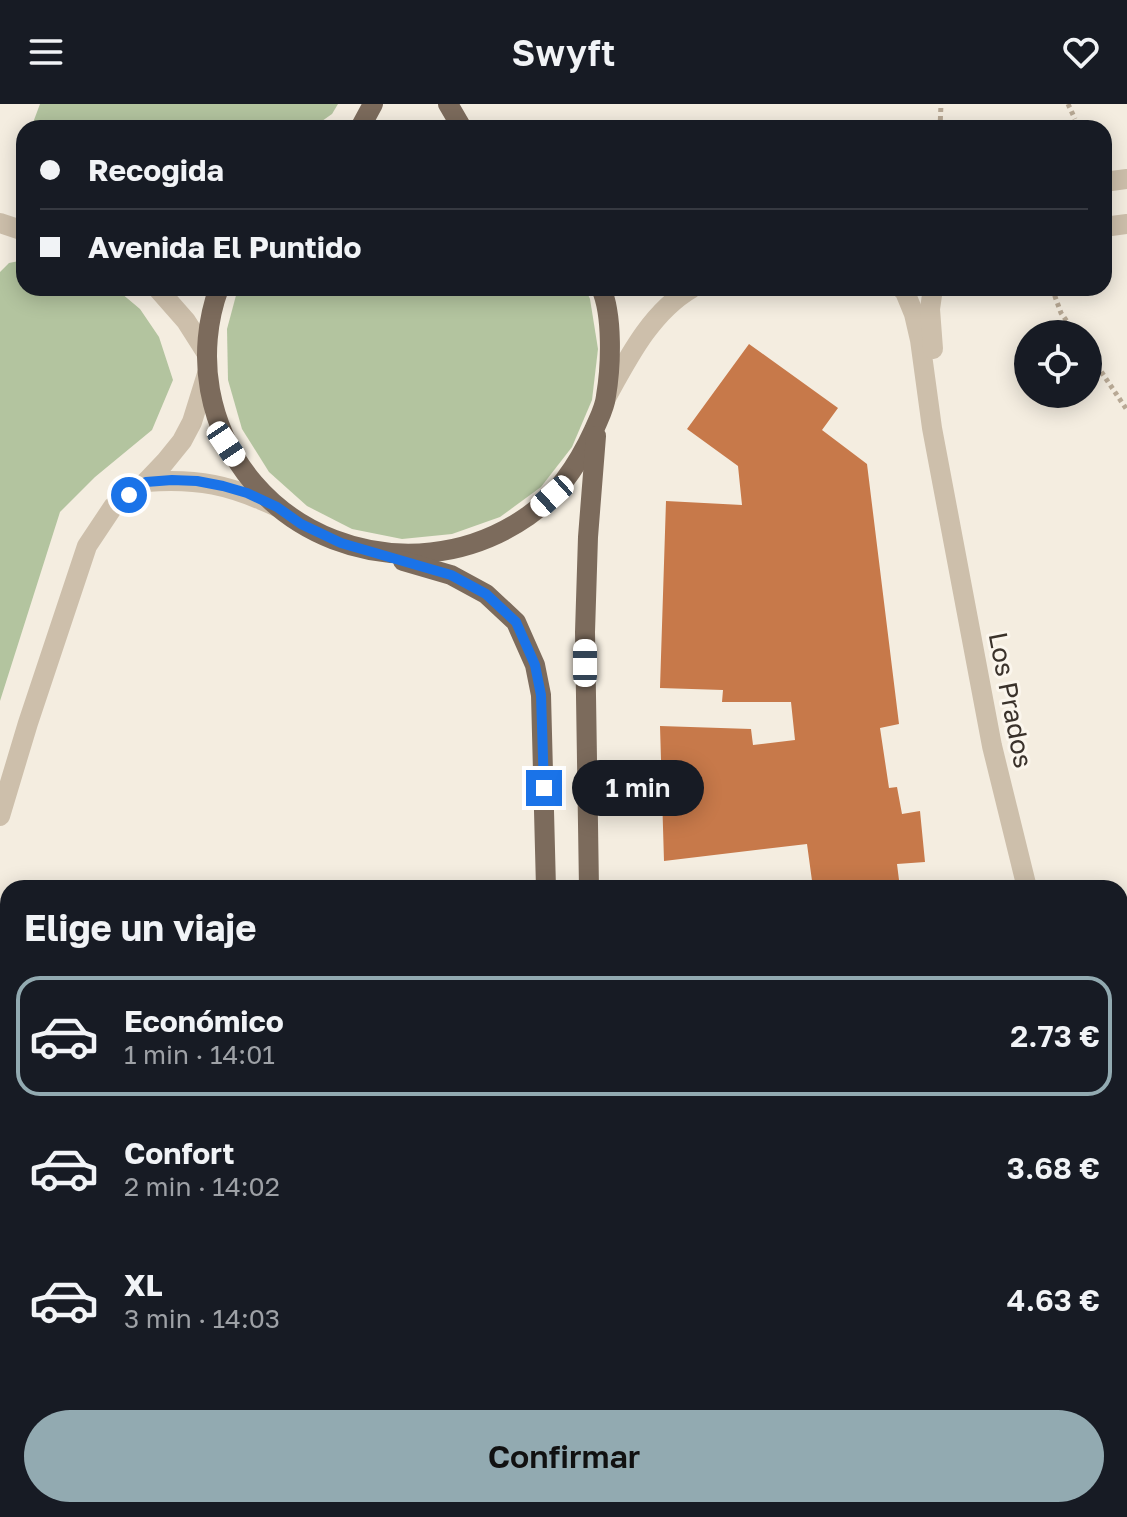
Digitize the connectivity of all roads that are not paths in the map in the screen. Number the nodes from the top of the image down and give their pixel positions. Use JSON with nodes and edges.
{"nodes":[{"id":1,"x":164,"y":296,"type":"edge"},
{"id":2,"x":215,"y":296,"type":"edge"},
{"id":3,"x":603,"y":296,"type":"edge"},
{"id":4,"x":679,"y":296,"type":"edge"},
{"id":5,"x":907,"y":296,"type":"edge"},
{"id":6,"x":932,"y":296,"type":"edge"},
{"id":7,"x":207,"y":364,"type":"junction"},
{"id":8,"x":606,"y":398,"type":"junction"},
{"id":9,"x":598,"y":422,"type":"junction"},
{"id":10,"x":146,"y":482,"type":"junction"},
{"id":11,"x":277,"y":507,"type":"junction"},
{"id":12,"x":950,"y":520,"type":"junction"},
{"id":13,"x":372,"y":551,"type":"junction"},
{"id":14,"x":0,"y":816,"type":"edge"},
{"id":15,"x":546,"y":880,"type":"edge"},
{"id":16,"x":589,"y":880,"type":"edge"},
{"id":17,"x":1025,"y":880,"type":"edge"}],
"edges":[{"from":1,"to":7,"type":"street"},
{"from":2,"to":7,"type":"main road"},
{"from":3,"to":8,"type":"main road"},
{"from":4,"to":8,"type":"street"},
{"from":5,"to":12,"type":"street"},
{"from":6,"to":12,"type":"street"},
{"from":7,"to":10,"type":"street"},
{"from":7,"to":11,"type":"main road"},
{"from":8,"to":9,"type":"main road"},
{"from":9,"to":13,"type":"main road"},
{"from":9,"to":16,"type":"main road"},
{"from":10,"to":11,"type":"street"},
{"from":10,"to":14,"type":"street"},
{"from":11,"to":13,"type":"main road"},
{"from":12,"to":17,"type":"street","name":"Los Prados"},
{"from":13,"to":15,"type":"main road"}]}
